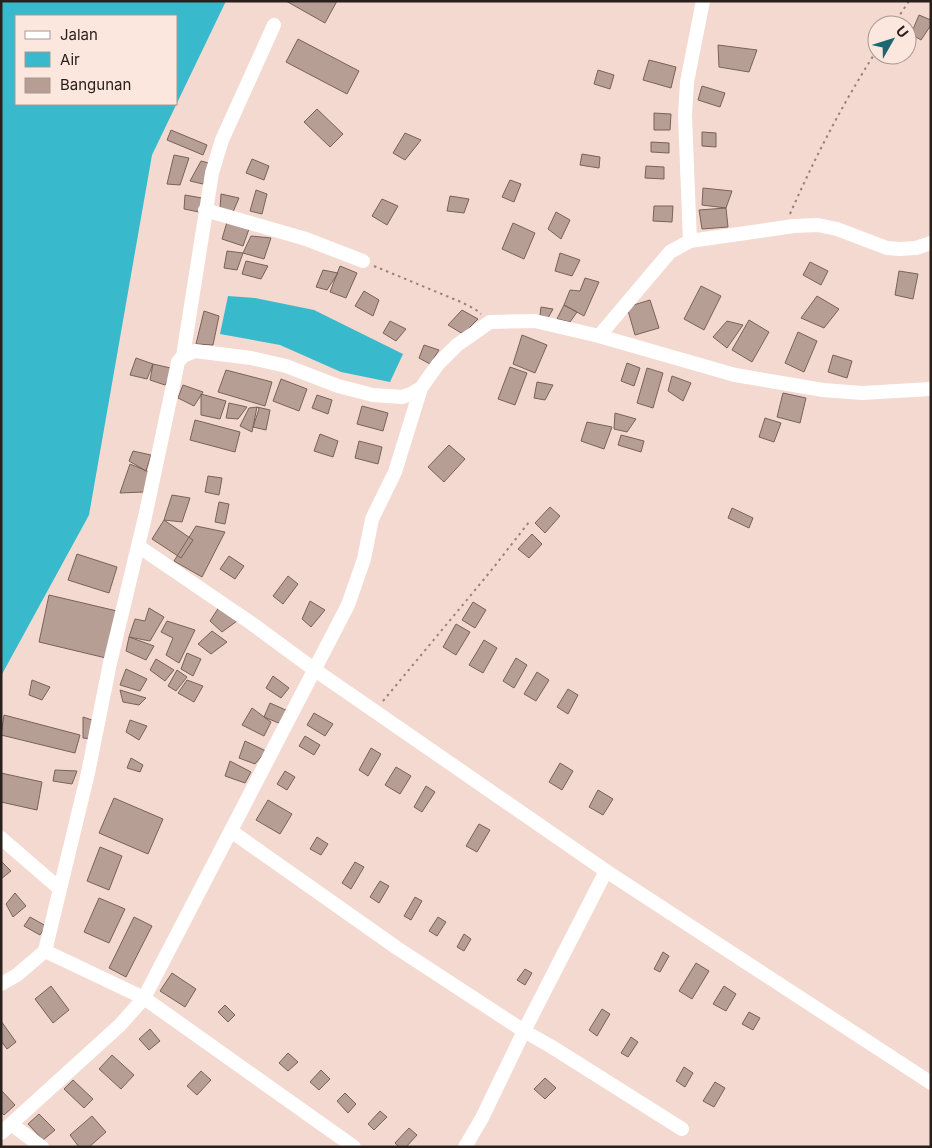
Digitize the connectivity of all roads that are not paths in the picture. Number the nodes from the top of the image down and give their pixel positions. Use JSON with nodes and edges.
{"nodes":[{"id":1,"x":702,"y":1,"type":"edge"},
{"id":2,"x":274,"y":25,"type":"dead end"},
{"id":3,"x":205,"y":210,"type":"junction"},
{"id":4,"x":690,"y":241,"type":"junction"},
{"id":5,"x":931,"y":244,"type":"edge"},
{"id":6,"x":363,"y":261,"type":"road end"},
{"id":7,"x":599,"y":336,"type":"junction"},
{"id":8,"x":183,"y":356,"type":"junction"},
{"id":9,"x":421,"y":388,"type":"junction"},
{"id":10,"x":931,"y":389,"type":"edge"},
{"id":11,"x":138,"y":546,"type":"junction"},
{"id":12,"x":315,"y":670,"type":"junction"},
{"id":13,"x":231,"y":831,"type":"junction"},
{"id":14,"x":1,"y":838,"type":"edge"},
{"id":15,"x":606,"y":871,"type":"junction"},
{"id":16,"x":60,"y":889,"type":"junction"},
{"id":17,"x":45,"y":951,"type":"junction"},
{"id":18,"x":1,"y":984,"type":"edge"},
{"id":19,"x":144,"y":998,"type":"junction"},
{"id":20,"x":524,"y":1031,"type":"junction"},
{"id":21,"x":931,"y":1083,"type":"edge"},
{"id":22,"x":6,"y":1128,"type":"edge"},
{"id":23,"x":682,"y":1129,"type":"dead end"},
{"id":24,"x":42,"y":1147,"type":"edge"},
{"id":25,"x":354,"y":1147,"type":"edge"},
{"id":26,"x":465,"y":1147,"type":"edge"}],
"edges":[{"from":1,"to":4,"type":"street"},
{"from":2,"to":3,"type":"street"},
{"from":3,"to":6,"type":"street"},
{"from":3,"to":8,"type":"street"},
{"from":4,"to":5,"type":"street"},
{"from":4,"to":7,"type":"street"},
{"from":7,"to":9,"type":"street"},
{"from":7,"to":10,"type":"street"},
{"from":8,"to":9,"type":"street"},
{"from":8,"to":11,"type":"street"},
{"from":9,"to":12,"type":"street"},
{"from":11,"to":12,"type":"street"},
{"from":11,"to":16,"type":"street"},
{"from":12,"to":13,"type":"street"},
{"from":12,"to":15,"type":"street"},
{"from":13,"to":19,"type":"street"},
{"from":13,"to":20,"type":"street"},
{"from":14,"to":16,"type":"street"},
{"from":15,"to":20,"type":"street"},
{"from":15,"to":21,"type":"street"},
{"from":16,"to":17,"type":"street"},
{"from":17,"to":18,"type":"street"},
{"from":17,"to":19,"type":"street"},
{"from":19,"to":22,"type":"street"},
{"from":19,"to":25,"type":"street"},
{"from":20,"to":23,"type":"street"},
{"from":20,"to":26,"type":"street"},
{"from":22,"to":24,"type":"street"}]}
